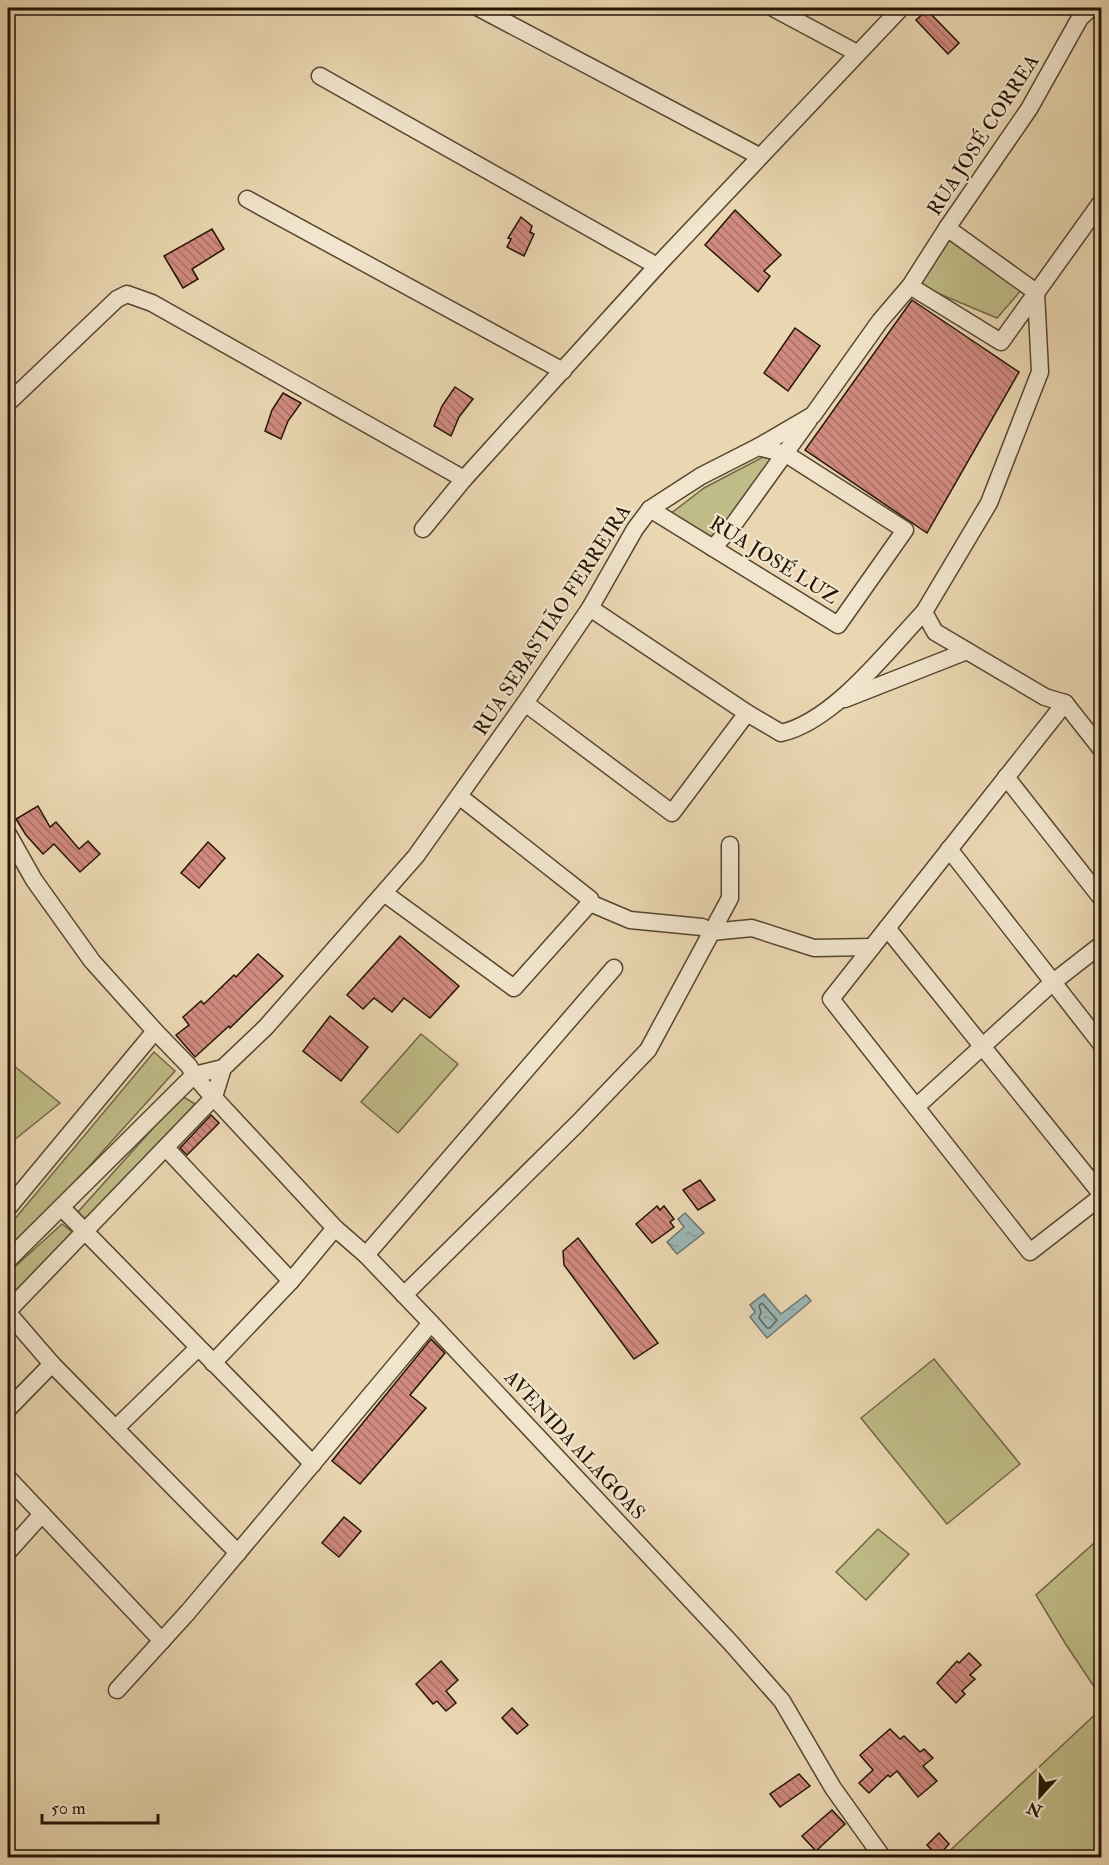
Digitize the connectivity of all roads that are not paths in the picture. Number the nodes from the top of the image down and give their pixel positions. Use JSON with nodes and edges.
{"nodes":[{"id":1,"x":479,"y":8,"type":"edge"},
{"id":2,"x":773,"y":8,"type":"edge"},
{"id":3,"x":901,"y":8,"type":"edge"},
{"id":4,"x":1091,"y":8,"type":"edge"},
{"id":5,"x":857,"y":53,"type":"junction"},
{"id":6,"x":320,"y":76,"type":"dead end"},
{"id":7,"x":759,"y":156,"type":"junction"},
{"id":8,"x":247,"y":199,"type":"dead end"},
{"id":9,"x":1101,"y":201,"type":"edge"},
{"id":10,"x":947,"y":228,"type":"junction"},
{"id":11,"x":657,"y":266,"type":"junction"},
{"id":12,"x":910,"y":286,"type":"junction"},
{"id":13,"x":1036,"y":292,"type":"junction"},
{"id":14,"x":563,"y":371,"type":"junction"},
{"id":15,"x":8,"y":403,"type":"edge"},
{"id":16,"x":813,"y":415,"type":"junction"},
{"id":17,"x":758,"y":447,"type":"junction"},
{"id":18,"x":786,"y":454,"type":"junction"},
{"id":19,"x":464,"y":479,"type":"junction"},
{"id":20,"x":650,"y":509,"type":"junction"},
{"id":21,"x":423,"y":529,"type":"dead end"},
{"id":22,"x":713,"y":548,"type":"junction"},
{"id":23,"x":590,"y":608,"type":"junction"},
{"id":24,"x":924,"y":612,"type":"junction"},
{"id":25,"x":967,"y":651,"type":"junction"},
{"id":26,"x":839,"y":702,"type":"junction"},
{"id":27,"x":525,"y":703,"type":"junction"},
{"id":28,"x":1065,"y":703,"type":"junction"},
{"id":29,"x":747,"y":712,"type":"junction"},
{"id":30,"x":1101,"y":750,"type":"edge"},
{"id":31,"x":1006,"y":777,"type":"junction"},
{"id":32,"x":459,"y":796,"type":"junction"},
{"id":33,"x":8,"y":834,"type":"edge"},
{"id":34,"x":730,"y":845,"type":"dead end"},
{"id":35,"x":949,"y":849,"type":"junction"},
{"id":36,"x":384,"y":893,"type":"junction"},
{"id":37,"x":1101,"y":899,"type":"edge"},
{"id":38,"x":591,"y":902,"type":"junction"},
{"id":39,"x":887,"y":928,"type":"junction"},
{"id":40,"x":711,"y":932,"type":"junction"},
{"id":41,"x":1101,"y":944,"type":"edge"},
{"id":42,"x":872,"y":947,"type":"junction"},
{"id":43,"x":614,"y":968,"type":"dead end"},
{"id":44,"x":1052,"y":983,"type":"junction"},
{"id":45,"x":155,"y":1031,"type":"junction"},
{"id":46,"x":1101,"y":1045,"type":"edge"},
{"id":47,"x":980,"y":1046,"type":"junction"},
{"id":48,"x":224,"y":1068,"type":"junction"},
{"id":49,"x":200,"y":1081,"type":"junction"},
{"id":50,"x":916,"y":1107,"type":"junction"},
{"id":51,"x":166,"y":1148,"type":"junction"},
{"id":52,"x":1101,"y":1195,"type":"edge"},
{"id":53,"x":8,"y":1208,"type":"edge"},
{"id":54,"x":62,"y":1208,"type":"junction"},
{"id":55,"x":335,"y":1228,"type":"junction"},
{"id":56,"x":85,"y":1231,"type":"junction"},
{"id":57,"x":366,"y":1255,"type":"junction"},
{"id":58,"x":8,"y":1260,"type":"edge"},
{"id":59,"x":291,"y":1281,"type":"junction"},
{"id":60,"x":404,"y":1295,"type":"junction"},
{"id":61,"x":8,"y":1312,"type":"edge"},
{"id":62,"x":431,"y":1323,"type":"junction"},
{"id":63,"x":198,"y":1348,"type":"junction"},
{"id":64,"x":213,"y":1363,"type":"junction"},
{"id":65,"x":52,"y":1364,"type":"junction"},
{"id":66,"x":8,"y":1409,"type":"edge"},
{"id":67,"x":116,"y":1428,"type":"junction"},
{"id":68,"x":313,"y":1464,"type":"junction"},
{"id":69,"x":8,"y":1479,"type":"edge"},
{"id":70,"x":42,"y":1514,"type":"junction"},
{"id":71,"x":8,"y":1552,"type":"edge"},
{"id":72,"x":238,"y":1553,"type":"junction"},
{"id":73,"x":162,"y":1641,"type":"junction"},
{"id":74,"x":117,"y":1690,"type":"dead end"},
{"id":75,"x":883,"y":1857,"type":"edge"}],
"edges":[{"from":1,"to":7,"type":"street"},
{"from":2,"to":5,"type":"street"},
{"from":3,"to":5,"type":"street"},
{"from":4,"to":10,"type":"street","name":"RUA JOSÉ CORREA"},
{"from":5,"to":7,"type":"street"},
{"from":6,"to":11,"type":"street"},
{"from":7,"to":11,"type":"street"},
{"from":8,"to":14,"type":"street"},
{"from":9,"to":13,"type":"street"},
{"from":10,"to":12,"type":"street","name":"RUA JOSÉ CORREA"},
{"from":10,"to":13,"type":"street"},
{"from":11,"to":14,"type":"street"},
{"from":12,"to":13,"type":"street"},
{"from":12,"to":16,"type":"street","name":"RUA SEBASTIÃO FERREIRA"},
{"from":13,"to":24,"type":"street"},
{"from":14,"to":19,"type":"street"},
{"from":15,"to":19,"type":"street"},
{"from":16,"to":17,"type":"street","name":"RUA SEBASTIÃO FERREIRA"},
{"from":16,"to":18,"type":"street"},
{"from":17,"to":18,"type":"street"},
{"from":17,"to":20,"type":"street","name":"RUA SEBASTIÃO FERREIRA"},
{"from":18,"to":22,"type":"street"},
{"from":18,"to":22,"type":"street","name":"RUA JOSÉ LUZ"},
{"from":19,"to":21,"type":"street"},
{"from":20,"to":22,"type":"street","name":"RUA JOSÉ LUZ"},
{"from":20,"to":23,"type":"street","name":"RUA SEBASTIÃO FERREIRA"},
{"from":23,"to":27,"type":"street","name":"RUA SEBASTIÃO FERREIRA"},
{"from":23,"to":29,"type":"street"},
{"from":24,"to":25,"type":"street"},
{"from":24,"to":26,"type":"street"},
{"from":25,"to":26,"type":"street"},
{"from":25,"to":28,"type":"street"},
{"from":26,"to":29,"type":"street"},
{"from":27,"to":29,"type":"street"},
{"from":27,"to":32,"type":"street","name":"RUA SEBASTIÃO FERREIRA"},
{"from":28,"to":30,"type":"street"},
{"from":28,"to":31,"type":"street"},
{"from":31,"to":35,"type":"street"},
{"from":31,"to":37,"type":"street"},
{"from":32,"to":36,"type":"street","name":"RUA SEBASTIÃO FERREIRA"},
{"from":32,"to":38,"type":"street"},
{"from":33,"to":45,"type":"street","name":"AVENIDA ALAGOAS"},
{"from":34,"to":40,"type":"street"},
{"from":35,"to":39,"type":"street"},
{"from":35,"to":44,"type":"street"},
{"from":36,"to":38,"type":"street"},
{"from":36,"to":48,"type":"street","name":"RUA SEBASTIÃO FERREIRA"},
{"from":38,"to":40,"type":"street"},
{"from":39,"to":42,"type":"street"},
{"from":39,"to":47,"type":"street"},
{"from":40,"to":42,"type":"street"},
{"from":40,"to":60,"type":"street"},
{"from":41,"to":44,"type":"street"},
{"from":42,"to":50,"type":"street"},
{"from":43,"to":57,"type":"street"},
{"from":44,"to":46,"type":"street"},
{"from":44,"to":47,"type":"street"},
{"from":45,"to":49,"type":"street","name":"AVENIDA ALAGOAS"},
{"from":45,"to":53,"type":"street"},
{"from":47,"to":50,"type":"street"},
{"from":47,"to":52,"type":"street"},
{"from":48,"to":49,"type":"street"},
{"from":48,"to":49,"type":"street","name":"RUA SEBASTIÃO FERREIRA"},
{"from":49,"to":51,"type":"street","name":"RUA SEBASTIÃO FERREIRA"},
{"from":49,"to":54,"type":"street","name":"RUA SEBASTIÃO FERREIRA"},
{"from":49,"to":55,"type":"street","name":"AVENIDA ALAGOAS"},
{"from":50,"to":52,"type":"street"},
{"from":51,"to":56,"type":"street","name":"RUA SEBASTIÃO FERREIRA"},
{"from":51,"to":59,"type":"street"},
{"from":54,"to":56,"type":"street"},
{"from":54,"to":58,"type":"street","name":"RUA SEBASTIÃO FERREIRA"},
{"from":55,"to":57,"type":"street","name":"AVENIDA ALAGOAS"},
{"from":55,"to":59,"type":"street"},
{"from":56,"to":61,"type":"street","name":"RUA SEBASTIÃO FERREIRA"},
{"from":56,"to":63,"type":"street"},
{"from":57,"to":60,"type":"street","name":"AVENIDA ALAGOAS"},
{"from":59,"to":64,"type":"street"},
{"from":60,"to":62,"type":"street","name":"AVENIDA ALAGOAS"},
{"from":61,"to":65,"type":"street"},
{"from":62,"to":68,"type":"street"},
{"from":62,"to":75,"type":"street","name":"AVENIDA ALAGOAS"},
{"from":63,"to":64,"type":"street"},
{"from":63,"to":67,"type":"street"},
{"from":64,"to":68,"type":"street"},
{"from":65,"to":66,"type":"street"},
{"from":65,"to":67,"type":"street"},
{"from":67,"to":72,"type":"street"},
{"from":68,"to":72,"type":"street"},
{"from":69,"to":70,"type":"street"},
{"from":70,"to":71,"type":"street"},
{"from":70,"to":73,"type":"street"},
{"from":72,"to":73,"type":"street"},
{"from":73,"to":74,"type":"street"}]}
